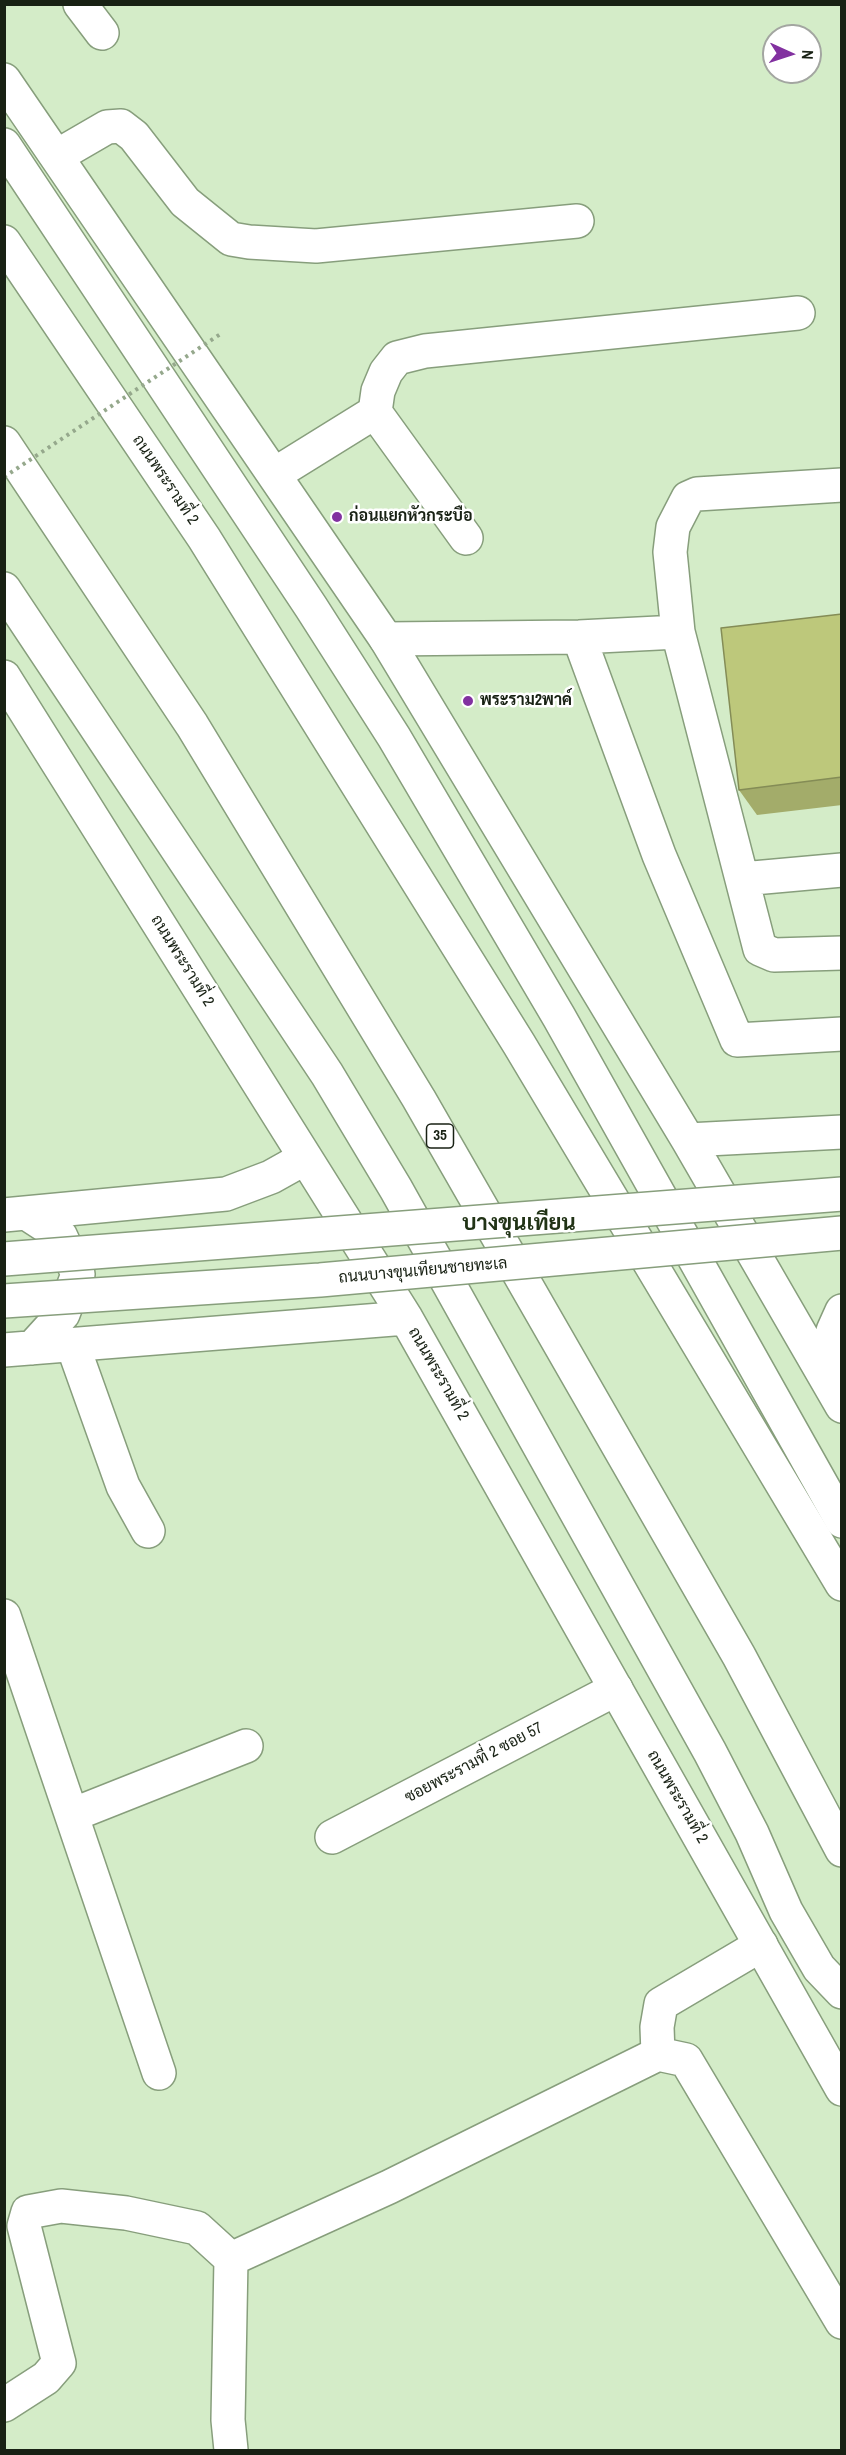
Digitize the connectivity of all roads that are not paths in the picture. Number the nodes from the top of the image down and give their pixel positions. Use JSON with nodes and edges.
{"nodes":[{"id":1,"x":80,"y":4,"type":"edge"},
{"id":2,"x":102,"y":33,"type":"dead end"},
{"id":3,"x":4,"y":80,"type":"edge"},
{"id":4,"x":4,"y":145,"type":"edge"},
{"id":5,"x":57,"y":156,"type":"junction"},
{"id":6,"x":577,"y":221,"type":"dead end"},
{"id":7,"x":4,"y":242,"type":"edge"},
{"id":8,"x":798,"y":313,"type":"dead end"},
{"id":9,"x":375,"y":412,"type":"junction"},
{"id":10,"x":4,"y":443,"type":"edge"},
{"id":11,"x":275,"y":474,"type":"junction"},
{"id":12,"x":842,"y":485,"type":"edge"},
{"id":13,"x":466,"y":538,"type":"dead end"},
{"id":14,"x":4,"y":589,"type":"edge"},
{"id":15,"x":678,"y":632,"type":"junction"},
{"id":16,"x":579,"y":637,"type":"junction"},
{"id":17,"x":386,"y":639,"type":"junction"},
{"id":18,"x":4,"y":677,"type":"edge"},
{"id":19,"x":842,"y":870,"type":"edge"},
{"id":20,"x":742,"y":879,"type":"junction"},
{"id":21,"x":842,"y":953,"type":"edge"},
{"id":22,"x":842,"y":1034,"type":"edge"},
{"id":23,"x":842,"y":1132,"type":"edge"},
{"id":24,"x":688,"y":1140,"type":"junction"},
{"id":25,"x":305,"y":1158,"type":"junction"},
{"id":26,"x":842,"y":1194,"type":"edge"},
{"id":27,"x":15,"y":1214,"type":"edge"},
{"id":28,"x":842,"y":1233,"type":"edge"},
{"id":29,"x":4,"y":1259,"type":"edge"},
{"id":30,"x":4,"y":1301,"type":"edge"},
{"id":31,"x":842,"y":1311,"type":"edge"},
{"id":32,"x":406,"y":1318,"type":"junction"},
{"id":33,"x":73,"y":1346,"type":"junction"},
{"id":34,"x":18,"y":1349,"type":"edge"},
{"id":35,"x":840,"y":1403,"type":"edge"},
{"id":36,"x":842,"y":1521,"type":"edge"},
{"id":37,"x":147,"y":1531,"type":"dead end"},
{"id":38,"x":842,"y":1584,"type":"edge"},
{"id":39,"x":4,"y":1616,"type":"edge"},
{"id":40,"x":616,"y":1689,"type":"junction"},
{"id":41,"x":246,"y":1746,"type":"dead end"},
{"id":42,"x":72,"y":1815,"type":"junction"},
{"id":43,"x":332,"y":1837,"type":"dead end"},
{"id":44,"x":842,"y":1850,"type":"edge"},
{"id":45,"x":761,"y":1945,"type":"junction"},
{"id":46,"x":842,"y":1992,"type":"edge"},
{"id":47,"x":658,"y":2054,"type":"junction"},
{"id":48,"x":159,"y":2073,"type":"dead end"},
{"id":49,"x":842,"y":2090,"type":"edge"},
{"id":50,"x":231,"y":2259,"type":"junction"},
{"id":51,"x":842,"y":2322,"type":"edge"},
{"id":52,"x":4,"y":2405,"type":"edge"},
{"id":53,"x":231,"y":2451,"type":"edge"}],
"edges":[{"from":1,"to":2,"type":"main road"},
{"from":3,"to":5,"type":"main road"},
{"from":4,"to":36,"type":"main road","bridge":true},
{"from":5,"to":6,"type":"main road"},
{"from":5,"to":11,"type":"main road"},
{"from":7,"to":38,"type":"main road","name":"ถนนพระรามที่ 2"},
{"from":8,"to":9,"type":"main road"},
{"from":9,"to":11,"type":"main road"},
{"from":9,"to":13,"type":"main road"},
{"from":10,"to":44,"type":"main road","number":"35"},
{"from":11,"to":17,"type":"main road"},
{"from":12,"to":15,"type":"main road"},
{"from":14,"to":46,"type":"main road","bridge":true},
{"from":15,"to":16,"type":"main road"},
{"from":15,"to":20,"type":"main road"},
{"from":16,"to":17,"type":"main road"},
{"from":16,"to":22,"type":"main road"},
{"from":17,"to":24,"type":"main road"},
{"from":18,"to":25,"type":"main road","name":"ถนนพระรามที่ 2"},
{"from":19,"to":20,"type":"main road"},
{"from":20,"to":21,"type":"main road"},
{"from":23,"to":24,"type":"main road"},
{"from":24,"to":35,"type":"main road"},
{"from":25,"to":27,"type":"main road"},
{"from":25,"to":32,"type":"main road","name":"ถนนพระรามที่ 2"},
{"from":26,"to":29,"type":"main road","bridge":true},
{"from":27,"to":34,"type":"main road"},
{"from":28,"to":30,"type":"main road","name":"ถนนบางขุนเทียนชายทะเล","bridge":true},
{"from":31,"to":35,"type":"main road"},
{"from":32,"to":33,"type":"main road"},
{"from":32,"to":40,"type":"main road","name":"ถนนพระรามที่ 2"},
{"from":33,"to":34,"type":"main road"},
{"from":33,"to":37,"type":"main road"},
{"from":39,"to":42,"type":"main road"},
{"from":40,"to":43,"type":"main road","name":"ซอยพระรามที่ 2 ซอย 57"},
{"from":40,"to":45,"type":"main road","name":"ถนนพระรามที่ 2"},
{"from":41,"to":42,"type":"main road"},
{"from":42,"to":48,"type":"main road"},
{"from":45,"to":47,"type":"main road"},
{"from":45,"to":49,"type":"main road","name":"ถนนพระรามที่ 2"},
{"from":47,"to":50,"type":"main road"},
{"from":47,"to":51,"type":"main road"},
{"from":50,"to":52,"type":"main road"},
{"from":50,"to":53,"type":"main road"}]}
